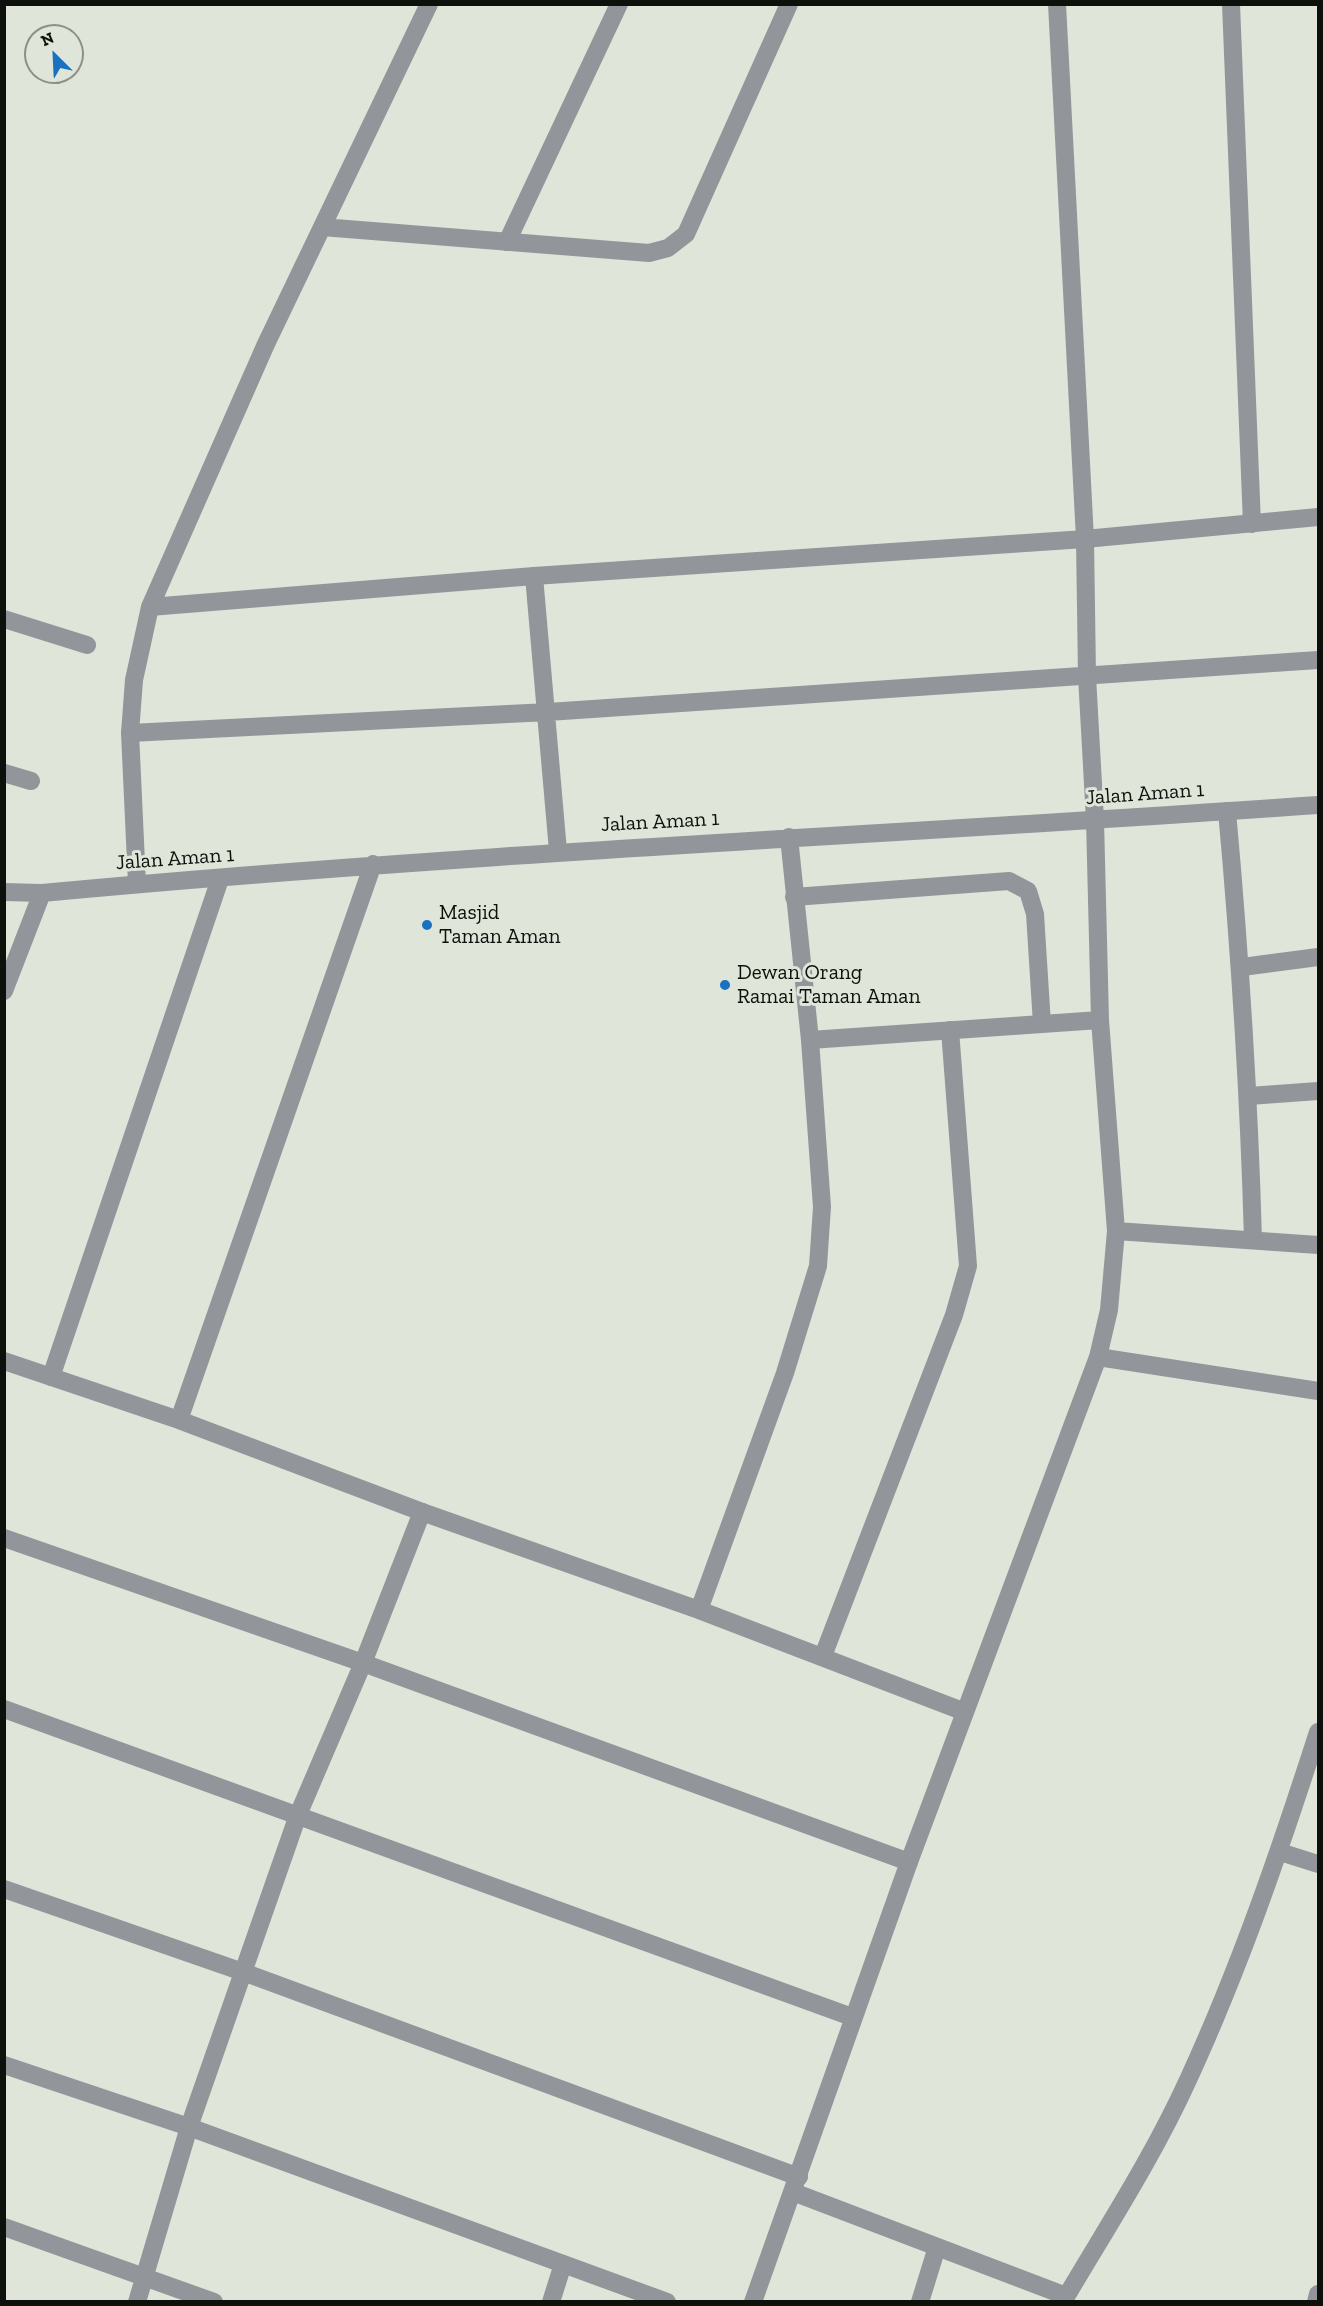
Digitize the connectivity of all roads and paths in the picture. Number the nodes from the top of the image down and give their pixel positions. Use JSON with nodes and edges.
{"nodes":[{"id":1,"x":429,"y":4,"type":"edge"},
{"id":2,"x":619,"y":4,"type":"edge"},
{"id":3,"x":789,"y":4,"type":"edge"},
{"id":4,"x":1057,"y":4,"type":"edge"},
{"id":5,"x":1231,"y":4,"type":"edge"},
{"id":6,"x":322,"y":227,"type":"junction"},
{"id":7,"x":507,"y":242,"type":"junction"},
{"id":8,"x":1318,"y":517,"type":"edge"},
{"id":9,"x":1252,"y":524,"type":"junction"},
{"id":10,"x":1085,"y":539,"type":"junction"},
{"id":11,"x":534,"y":576,"type":"junction"},
{"id":12,"x":150,"y":607,"type":"junction"},
{"id":13,"x":4,"y":620,"type":"edge"},
{"id":14,"x":87,"y":645,"type":"dead end"},
{"id":15,"x":1318,"y":660,"type":"edge"},
{"id":16,"x":1087,"y":676,"type":"junction"},
{"id":17,"x":548,"y":712,"type":"junction"},
{"id":18,"x":130,"y":734,"type":"junction"},
{"id":19,"x":4,"y":773,"type":"edge"},
{"id":20,"x":31,"y":781,"type":"dead end"},
{"id":21,"x":1318,"y":805,"type":"edge"},
{"id":22,"x":1227,"y":811,"type":"junction"},
{"id":23,"x":1095,"y":820,"type":"junction"},
{"id":24,"x":789,"y":837,"type":"junction"},
{"id":25,"x":558,"y":851,"type":"junction"},
{"id":26,"x":373,"y":864,"type":"junction"},
{"id":27,"x":220,"y":879,"type":"junction"},
{"id":28,"x":137,"y":884,"type":"junction"},
{"id":29,"x":4,"y":892,"type":"edge"},
{"id":30,"x":42,"y":893,"type":"junction"},
{"id":31,"x":794,"y":897,"type":"junction"},
{"id":32,"x":1318,"y":957,"type":"edge"},
{"id":33,"x":1242,"y":967,"type":"junction"},
{"id":34,"x":4,"y":991,"type":"edge"},
{"id":35,"x":1100,"y":1020,"type":"junction"},
{"id":36,"x":1042,"y":1024,"type":"junction"},
{"id":37,"x":950,"y":1030,"type":"junction"},
{"id":38,"x":810,"y":1040,"type":"junction"},
{"id":39,"x":1318,"y":1092,"type":"edge"},
{"id":40,"x":1249,"y":1096,"type":"junction"},
{"id":41,"x":1116,"y":1231,"type":"junction"},
{"id":42,"x":1253,"y":1240,"type":"junction"},
{"id":43,"x":1318,"y":1245,"type":"edge"},
{"id":44,"x":1098,"y":1357,"type":"junction"},
{"id":45,"x":4,"y":1361,"type":"edge"},
{"id":46,"x":51,"y":1377,"type":"junction"},
{"id":47,"x":1318,"y":1391,"type":"edge"},
{"id":48,"x":179,"y":1420,"type":"junction"},
{"id":49,"x":422,"y":1512,"type":"junction"},
{"id":50,"x":4,"y":1538,"type":"edge"},
{"id":51,"x":699,"y":1610,"type":"junction"},
{"id":52,"x":823,"y":1656,"type":"junction"},
{"id":53,"x":363,"y":1663,"type":"junction"},
{"id":54,"x":4,"y":1709,"type":"edge"},
{"id":55,"x":966,"y":1712,"type":"junction"},
{"id":56,"x":1318,"y":1732,"type":"edge"},
{"id":57,"x":298,"y":1815,"type":"junction"},
{"id":58,"x":1280,"y":1852,"type":"junction"},
{"id":59,"x":909,"y":1862,"type":"junction"},
{"id":60,"x":1318,"y":1864,"type":"edge"},
{"id":61,"x":4,"y":1889,"type":"edge"},
{"id":62,"x":243,"y":1972,"type":"junction"},
{"id":63,"x":852,"y":2017,"type":"junction"},
{"id":64,"x":4,"y":2065,"type":"edge"},
{"id":65,"x":189,"y":2127,"type":"junction"},
{"id":66,"x":796,"y":2184,"type":"junction"},
{"id":67,"x":4,"y":2227,"type":"edge"},
{"id":68,"x":938,"y":2247,"type":"junction"},
{"id":69,"x":563,"y":2264,"type":"junction"},
{"id":70,"x":145,"y":2277,"type":"junction"},
{"id":71,"x":1318,"y":2294,"type":"edge"},
{"id":72,"x":1064,"y":2299,"type":"edge"},
{"id":73,"x":137,"y":2301,"type":"edge"},
{"id":74,"x":214,"y":2301,"type":"edge"},
{"id":75,"x":551,"y":2301,"type":"edge"},
{"id":76,"x":667,"y":2301,"type":"edge"},
{"id":77,"x":753,"y":2301,"type":"edge"},
{"id":78,"x":920,"y":2301,"type":"edge"},
{"id":79,"x":1316,"y":2301,"type":"edge"}],
"edges":[{"from":1,"to":6,"type":"street"},
{"from":2,"to":7,"type":"street"},
{"from":3,"to":7,"type":"street"},
{"from":4,"to":10,"type":"street"},
{"from":5,"to":9,"type":"street"},
{"from":6,"to":7,"type":"street"},
{"from":6,"to":12,"type":"street"},
{"from":8,"to":9,"type":"street"},
{"from":9,"to":10,"type":"street"},
{"from":10,"to":11,"type":"street"},
{"from":10,"to":16,"type":"street"},
{"from":11,"to":12,"type":"street"},
{"from":11,"to":17,"type":"street"},
{"from":12,"to":18,"type":"street"},
{"from":13,"to":14,"type":"street"},
{"from":15,"to":16,"type":"street"},
{"from":16,"to":17,"type":"street"},
{"from":16,"to":23,"type":"street"},
{"from":17,"to":18,"type":"street"},
{"from":17,"to":25,"type":"street"},
{"from":18,"to":28,"type":"street"},
{"from":19,"to":20,"type":"street"},
{"from":21,"to":22,"type":"street","name":"Jalan Aman 1"},
{"from":22,"to":23,"type":"street","name":"Jalan Aman 1"},
{"from":22,"to":33,"type":"street"},
{"from":23,"to":24,"type":"street","name":"Jalan Aman 1"},
{"from":23,"to":35,"type":"street"},
{"from":24,"to":25,"type":"street","name":"Jalan Aman 1"},
{"from":24,"to":31,"type":"street"},
{"from":25,"to":26,"type":"street","name":"Jalan Aman 1"},
{"from":26,"to":27,"type":"street","name":"Jalan Aman 1"},
{"from":26,"to":48,"type":"street"},
{"from":27,"to":28,"type":"street","name":"Jalan Aman 1"},
{"from":27,"to":46,"type":"street"},
{"from":28,"to":30,"type":"street","name":"Jalan Aman 1"},
{"from":29,"to":30,"type":"street","name":"Jalan Aman 1"},
{"from":30,"to":34,"type":"street"},
{"from":31,"to":36,"type":"street"},
{"from":31,"to":38,"type":"street"},
{"from":32,"to":33,"type":"street"},
{"from":33,"to":40,"type":"street"},
{"from":35,"to":36,"type":"street"},
{"from":35,"to":41,"type":"street"},
{"from":36,"to":37,"type":"street"},
{"from":37,"to":38,"type":"street"},
{"from":37,"to":52,"type":"street"},
{"from":38,"to":51,"type":"street"},
{"from":39,"to":40,"type":"street"},
{"from":40,"to":42,"type":"street"},
{"from":41,"to":42,"type":"street"},
{"from":41,"to":44,"type":"street"},
{"from":42,"to":43,"type":"street"},
{"from":44,"to":47,"type":"street"},
{"from":44,"to":55,"type":"street"},
{"from":45,"to":46,"type":"street"},
{"from":46,"to":48,"type":"street"},
{"from":48,"to":49,"type":"street"},
{"from":49,"to":51,"type":"street"},
{"from":49,"to":53,"type":"street"},
{"from":50,"to":53,"type":"street"},
{"from":51,"to":52,"type":"street"},
{"from":52,"to":55,"type":"street"},
{"from":53,"to":57,"type":"street"},
{"from":53,"to":59,"type":"street"},
{"from":54,"to":57,"type":"street"},
{"from":55,"to":59,"type":"street"},
{"from":56,"to":58,"type":"street"},
{"from":57,"to":62,"type":"street"},
{"from":57,"to":63,"type":"street"},
{"from":58,"to":60,"type":"street"},
{"from":58,"to":72,"type":"street"},
{"from":59,"to":63,"type":"street"},
{"from":61,"to":62,"type":"street"},
{"from":62,"to":65,"type":"street"},
{"from":62,"to":66,"type":"street"},
{"from":63,"to":66,"type":"street"},
{"from":64,"to":65,"type":"street"},
{"from":65,"to":69,"type":"street"},
{"from":65,"to":70,"type":"street"},
{"from":66,"to":68,"type":"street"},
{"from":66,"to":77,"type":"street"},
{"from":67,"to":70,"type":"street"},
{"from":68,"to":72,"type":"street"},
{"from":68,"to":78,"type":"street"},
{"from":69,"to":75,"type":"street"},
{"from":69,"to":76,"type":"street"},
{"from":70,"to":73,"type":"street"},
{"from":70,"to":74,"type":"street"},
{"from":71,"to":79,"type":"street"}]}
